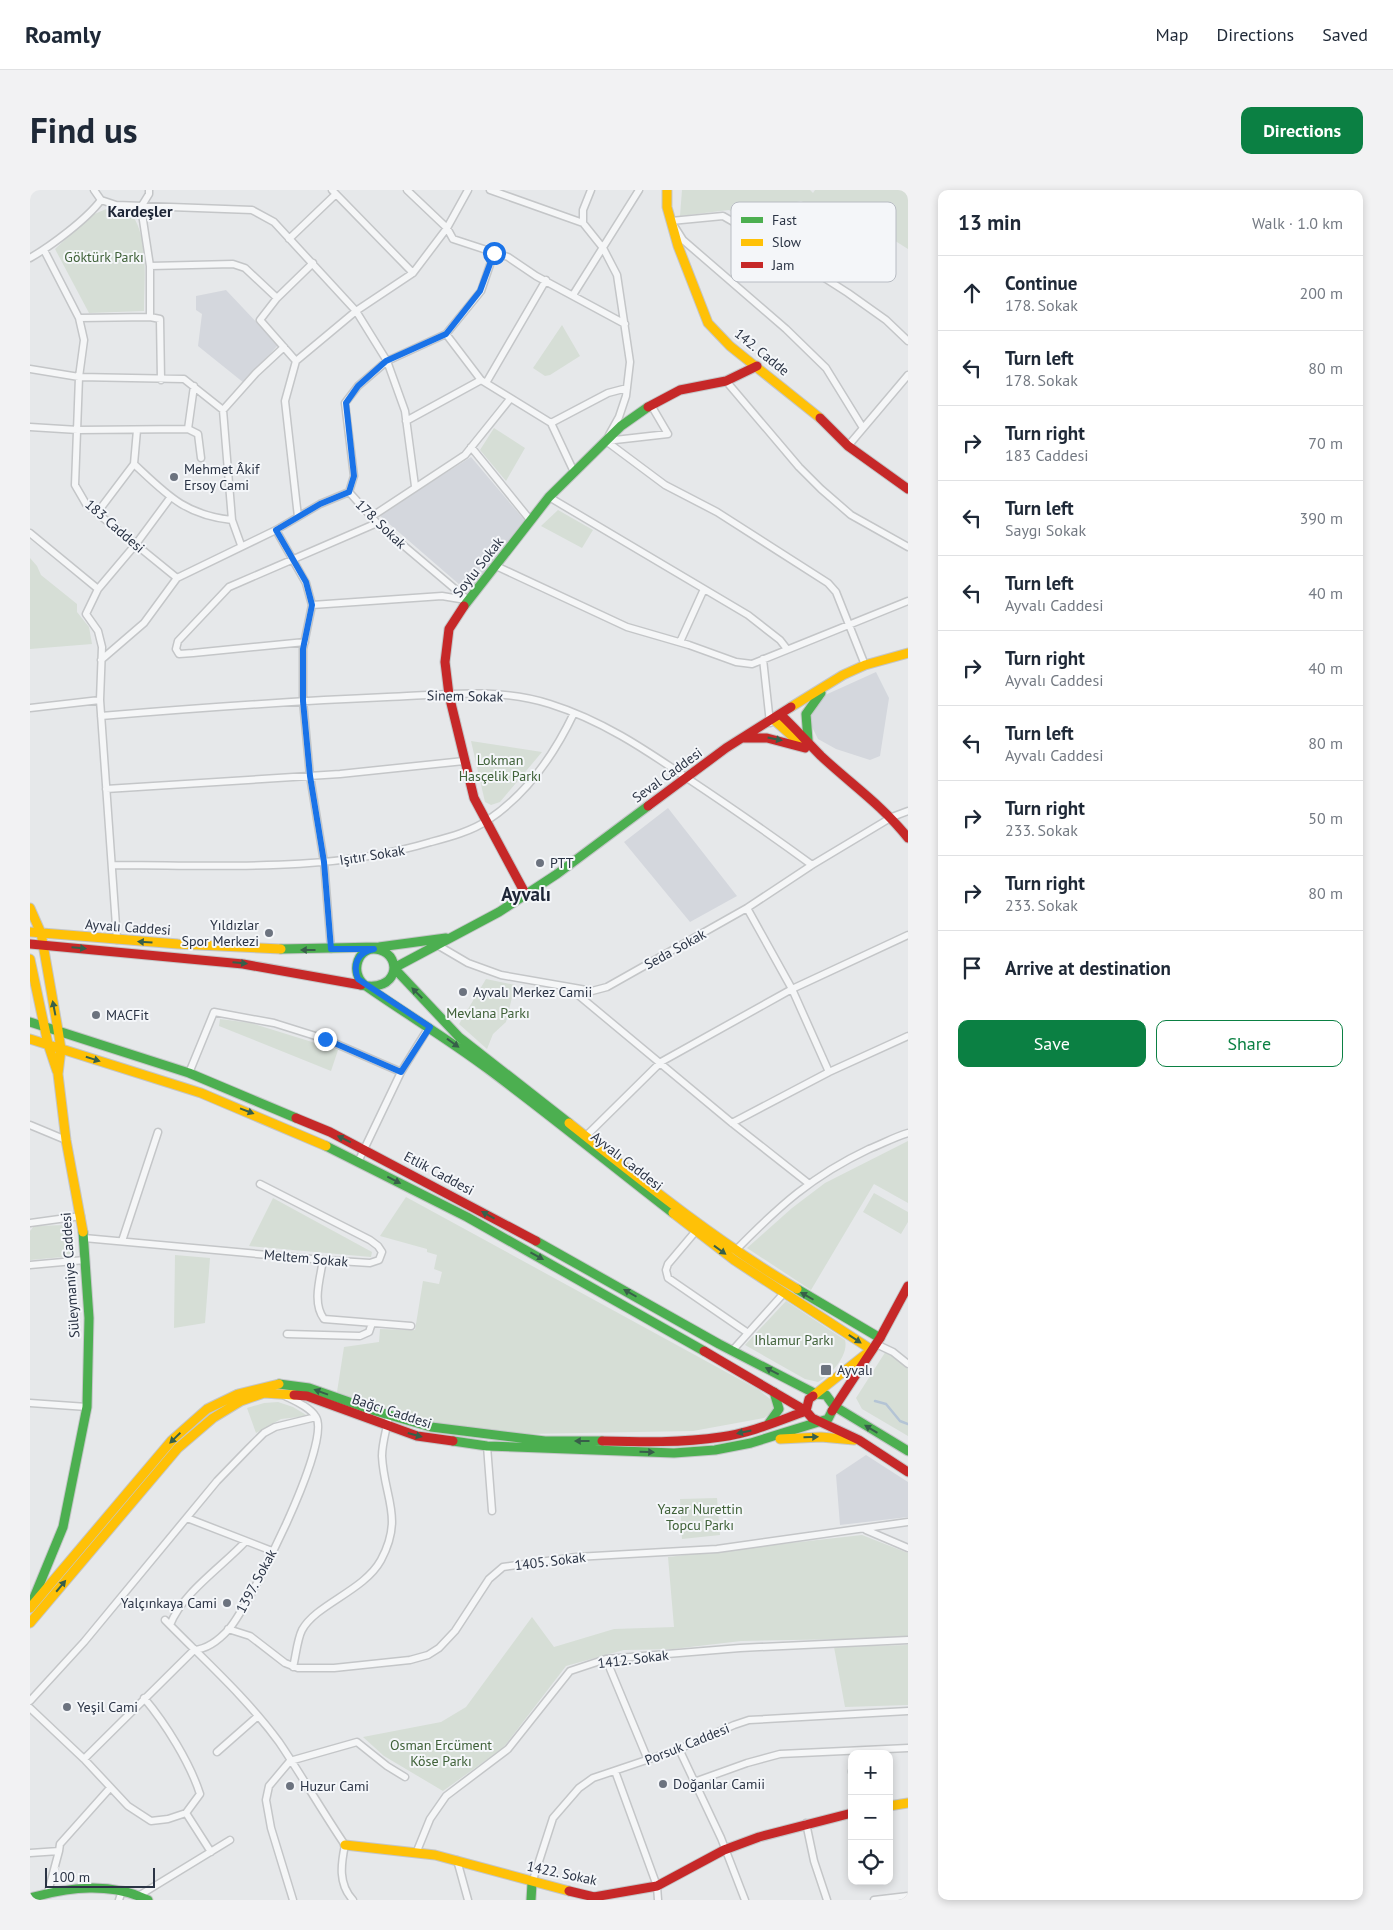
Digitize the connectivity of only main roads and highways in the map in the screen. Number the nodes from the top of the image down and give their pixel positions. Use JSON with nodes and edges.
{"nodes":[{"id":1,"x":667,"y":190,"type":"edge"},
{"id":2,"x":757,"y":366,"type":"junction"},
{"id":3,"x":908,"y":489,"type":"edge"},
{"id":4,"x":908,"y":653,"type":"edge"},
{"id":5,"x":829,"y":683,"type":"junction"},
{"id":6,"x":775,"y":719,"type":"junction"},
{"id":7,"x":744,"y":738,"type":"junction"},
{"id":8,"x":806,"y":744,"type":"junction"},
{"id":9,"x":908,"y":838,"type":"edge"},
{"id":10,"x":526,"y":895,"type":"junction"},
{"id":11,"x":30,"y":908,"type":"edge"},
{"id":12,"x":30,"y":932,"type":"edge"},
{"id":13,"x":41,"y":933,"type":"junction"},
{"id":14,"x":452,"y":937,"type":"junction"},
{"id":15,"x":30,"y":944,"type":"edge"},
{"id":16,"x":42,"y":945,"type":"junction"},
{"id":17,"x":374,"y":949,"type":"junction"},
{"id":18,"x":30,"y":959,"type":"edge"},
{"id":19,"x":394,"y":968,"type":"junction"},
{"id":20,"x":34,"y":986,"type":"junction"},
{"id":21,"x":369,"y":987,"type":"junction"},
{"id":22,"x":30,"y":1008,"type":"edge"},
{"id":23,"x":30,"y":1022,"type":"edge"},
{"id":24,"x":44,"y":1026,"type":"junction"},
{"id":25,"x":58,"y":1030,"type":"junction"},
{"id":26,"x":30,"y":1039,"type":"edge"},
{"id":27,"x":48,"y":1044,"type":"junction"},
{"id":28,"x":61,"y":1049,"type":"junction"},
{"id":29,"x":58,"y":1074,"type":"junction"},
{"id":30,"x":908,"y":1286,"type":"edge"},
{"id":31,"x":876,"y":1344,"type":"junction"},
{"id":32,"x":774,"y":1392,"type":"junction"},
{"id":33,"x":816,"y":1394,"type":"junction"},
{"id":34,"x":834,"y":1406,"type":"junction"},
{"id":35,"x":806,"y":1411,"type":"junction"},
{"id":36,"x":820,"y":1421,"type":"junction"},
{"id":37,"x":764,"y":1427,"type":"junction"},
{"id":38,"x":762,"y":1440,"type":"junction"},
{"id":39,"x":859,"y":1440,"type":"junction"},
{"id":40,"x":908,"y":1451,"type":"edge"},
{"id":41,"x":908,"y":1472,"type":"edge"},
{"id":42,"x":31,"y":1613,"type":"edge"},
{"id":43,"x":908,"y":1803,"type":"edge"},
{"id":44,"x":893,"y":1805,"type":"edge"},
{"id":45,"x":848,"y":1814,"type":"edge"},
{"id":46,"x":345,"y":1844,"type":"road end"},
{"id":47,"x":532,"y":1883,"type":"junction"},
{"id":48,"x":121,"y":1895,"type":"edge"},
{"id":49,"x":30,"y":1898,"type":"edge"},
{"id":50,"x":148,"y":1900,"type":"edge"},
{"id":51,"x":531,"y":1900,"type":"edge"}],
"edges":[{"from":1,"to":2,"type":"main road","name":"142. Cadde"},
{"from":2,"to":3,"type":"main road","name":"142. Cadde"},
{"from":2,"to":10,"type":"main road","name":"Soylu Sokak"},
{"from":4,"to":5,"type":"main road","name":"Seval Caddesi"},
{"from":5,"to":6,"type":"main road","name":"Seval Caddesi"},
{"from":5,"to":8,"type":"main road"},
{"from":6,"to":7,"type":"main road","name":"Seval Caddesi"},
{"from":6,"to":8,"type":"main road"},
{"from":7,"to":8,"type":"main road","one_way":true},
{"from":7,"to":10,"type":"main road","name":"Seval Caddesi"},
{"from":8,"to":9,"type":"main road"},
{"from":10,"to":14,"type":"main road","name":"Seval Caddesi"},
{"from":11,"to":13,"type":"main road","name":"Süleymaniye Caddesi"},
{"from":12,"to":13,"type":"main road","name":"Ayvalı Caddesi"},
{"from":13,"to":16,"type":"main road","name":"Süleymaniye Caddesi"},
{"from":17,"to":13,"type":"main road","name":"Ayvalı Caddesi","one_way":true},
{"from":14,"to":17,"type":"main road","name":"Seval Caddesi"},
{"from":14,"to":19,"type":"main road","name":"Seval Caddesi"},
{"from":15,"to":16,"type":"main road","name":"Ayvalı Caddesi"},
{"from":16,"to":21,"type":"main road","name":"Ayvalı Caddesi","one_way":true},
{"from":25,"to":16,"type":"main road","name":"Süleymaniye Caddesi","one_way":true},
{"from":17,"to":19,"type":"main road","name":"Ayvalı Caddesi"},
{"from":17,"to":21,"type":"main road","name":"Ayvalı Caddesi"},
{"from":18,"to":20,"type":"main road"},
{"from":19,"to":21,"type":"main road"},
{"from":31,"to":19,"type":"main road","name":"Ayvalı Caddesi","one_way":true},
{"from":20,"to":22,"type":"main road"},
{"from":20,"to":24,"type":"main road"},
{"from":21,"to":31,"type":"main road","name":"Ayvalı Caddesi","one_way":true},
{"from":23,"to":24,"type":"main road","name":"Etlik Caddesi"},
{"from":24,"to":25,"type":"main road","name":"Etlik Caddesi"},
{"from":24,"to":27,"type":"main road"},
{"from":25,"to":28,"type":"main road","name":"Süleymaniye Caddesi"},
{"from":33,"to":25,"type":"main road","name":"Etlik Caddesi","one_way":true},
{"from":26,"to":27,"type":"main road","name":"Etlik Caddesi"},
{"from":27,"to":28,"type":"main road","name":"Etlik Caddesi"},
{"from":27,"to":29,"type":"main road"},
{"from":28,"to":29,"type":"main road","name":"Süleymaniye Caddesi"},
{"from":28,"to":32,"type":"main road","name":"Etlik Caddesi","one_way":true},
{"from":29,"to":42,"type":"main road","name":"Süleymaniye Caddesi"},
{"from":30,"to":31,"type":"main road","name":"Bağcı Caddesi"},
{"from":31,"to":33,"type":"main road"},
{"from":31,"to":34,"type":"main road","name":"Bağcı Caddesi"},
{"from":32,"to":35,"type":"main road","name":"Etlik Caddesi"},
{"from":32,"to":37,"type":"main road"},
{"from":33,"to":34,"type":"main road"},
{"from":33,"to":35,"type":"main road"},
{"from":34,"to":36,"type":"main road","name":"Bağcı Caddesi"},
{"from":40,"to":34,"type":"main road","one_way":true},
{"from":35,"to":36,"type":"main road"},
{"from":35,"to":37,"type":"main road","name":"Bağcı Caddesi"},
{"from":36,"to":38,"type":"main road","name":"Bağcı Caddesi"},
{"from":36,"to":39,"type":"main road"},
{"from":37,"to":42,"type":"main road","name":"Bağcı Caddesi","one_way":true},
{"from":38,"to":39,"type":"main road","one_way":true},
{"from":42,"to":38,"type":"main road","name":"Bağcı Caddesi","one_way":true},
{"from":39,"to":41,"type":"main road"},
{"from":43,"to":44,"type":"main road"},
{"from":45,"to":47,"type":"main road","name":"1422. Sokak"},
{"from":46,"to":47,"type":"main road","name":"1422. Sokak"},
{"from":47,"to":51,"type":"main road"},
{"from":48,"to":49,"type":"main road"},
{"from":48,"to":50,"type":"main road"}]}
